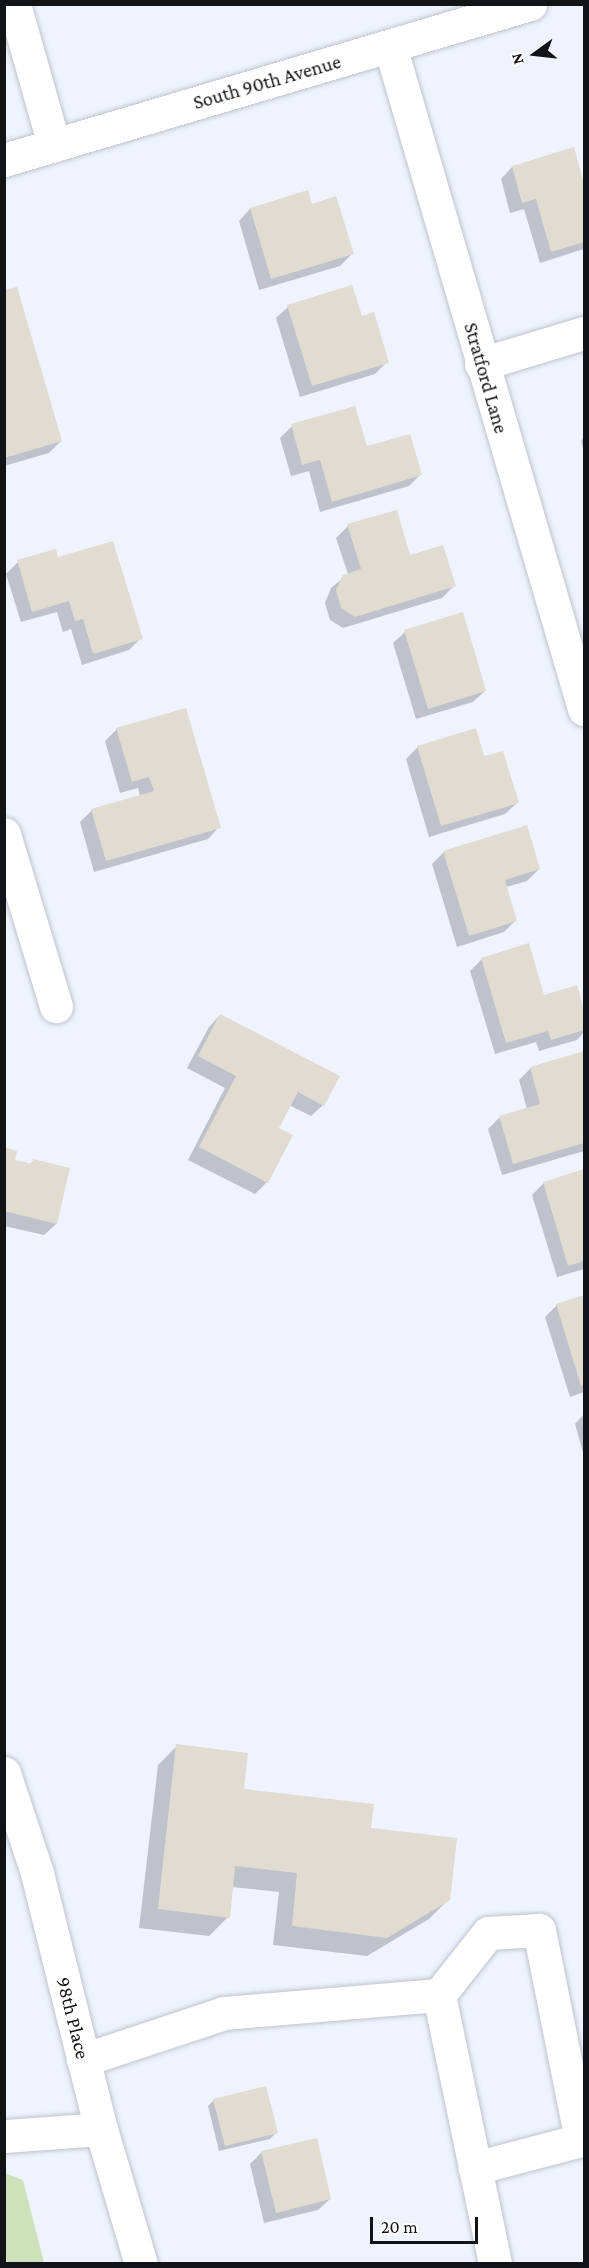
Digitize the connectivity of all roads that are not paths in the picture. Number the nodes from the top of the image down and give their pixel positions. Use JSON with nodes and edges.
{"nodes":[{"id":1,"x":14,"y":4,"type":"edge"},
{"id":2,"x":530,"y":4,"type":"edge"},
{"id":3,"x":390,"y":46,"type":"junction"},
{"id":4,"x":54,"y":145,"type":"junction"},
{"id":5,"x":4,"y":160,"type":"edge"},
{"id":6,"x":585,"y":333,"type":"edge"},
{"id":7,"x":481,"y":364,"type":"junction"},
{"id":8,"x":585,"y":709,"type":"edge"},
{"id":9,"x":4,"y":834,"type":"edge"},
{"id":10,"x":56,"y":1006,"type":"dead end"},
{"id":11,"x":4,"y":1773,"type":"edge"},
{"id":12,"x":439,"y":1995,"type":"junction"},
{"id":13,"x":83,"y":2060,"type":"junction"},
{"id":14,"x":101,"y":2129,"type":"junction"},
{"id":15,"x":4,"y":2136,"type":"edge"},
{"id":16,"x":475,"y":2168,"type":"junction"},
{"id":17,"x":141,"y":2264,"type":"edge"},
{"id":18,"x":495,"y":2264,"type":"edge"}],
"edges":[{"from":1,"to":4,"type":"street"},
{"from":2,"to":3,"type":"street","name":"South 90th Avenue"},
{"from":3,"to":4,"type":"street","name":"South 90th Avenue"},
{"from":3,"to":7,"type":"street","name":"Stratford Lane"},
{"from":4,"to":5,"type":"street","name":"South 90th Avenue"},
{"from":6,"to":7,"type":"street"},
{"from":7,"to":8,"type":"street","name":"Stratford Lane"},
{"from":9,"to":10,"type":"street"},
{"from":11,"to":13,"type":"street","name":"98th Place"},
{"from":12,"to":13,"type":"street"},
{"from":12,"to":16,"type":"street"},
{"from":12,"to":16,"type":"street"},
{"from":13,"to":14,"type":"street","name":"98th Place"},
{"from":14,"to":15,"type":"street"},
{"from":14,"to":17,"type":"street","name":"98th Place"},
{"from":16,"to":18,"type":"street"}]}
